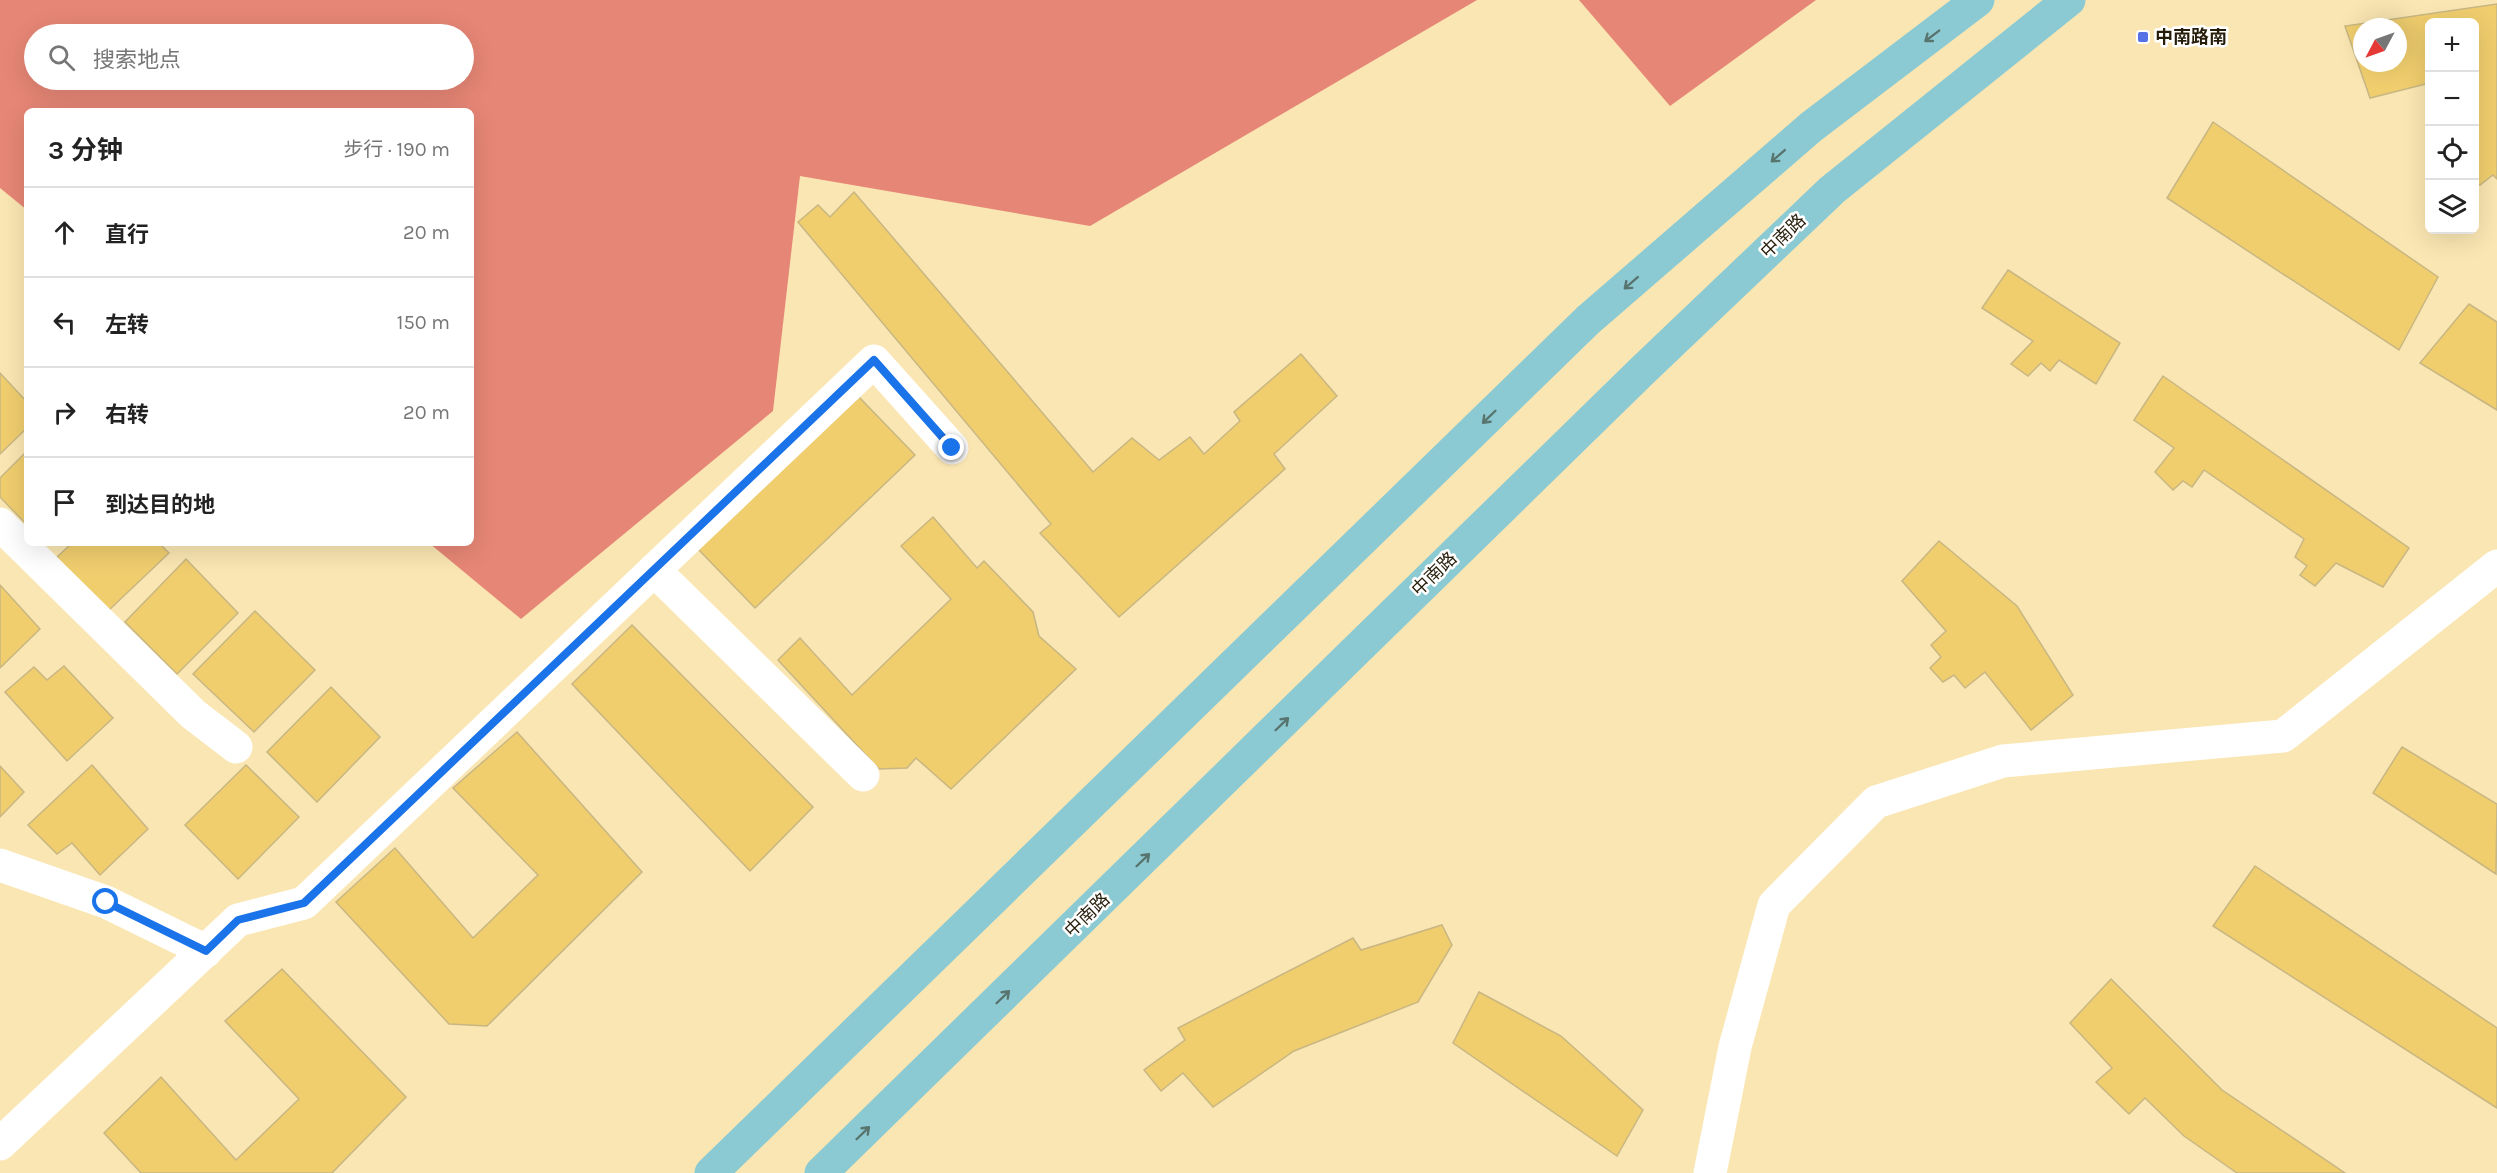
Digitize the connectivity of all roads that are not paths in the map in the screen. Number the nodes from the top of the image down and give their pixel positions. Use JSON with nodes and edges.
{"nodes":[{"id":1,"x":1978,"y":0,"type":"edge"},
{"id":2,"x":2069,"y":0,"type":"edge"},
{"id":3,"x":952,"y":448,"type":"dead end"},
{"id":4,"x":0,"y":524,"type":"edge"},
{"id":5,"x":2497,"y":566,"type":"edge"},
{"id":6,"x":654,"y":570,"type":"junction"},
{"id":7,"x":236,"y":747,"type":"dead end"},
{"id":8,"x":863,"y":775,"type":"dead end"},
{"id":9,"x":0,"y":865,"type":"edge"},
{"id":10,"x":206,"y":951,"type":"junction"},
{"id":11,"x":0,"y":1144,"type":"edge"},
{"id":12,"x":711,"y":1173,"type":"edge"},
{"id":13,"x":821,"y":1173,"type":"edge"},
{"id":14,"x":1710,"y":1173,"type":"edge"}],
"edges":[{"from":1,"to":12,"type":"main road","one_way":true},
{"from":13,"to":2,"type":"main road","name":"中南路","one_way":true},
{"from":3,"to":6,"type":"street"},
{"from":4,"to":7,"type":"street"},
{"from":5,"to":14,"type":"street"},
{"from":6,"to":8,"type":"street"},
{"from":6,"to":10,"type":"street"},
{"from":9,"to":10,"type":"street"},
{"from":10,"to":11,"type":"street"}]}
